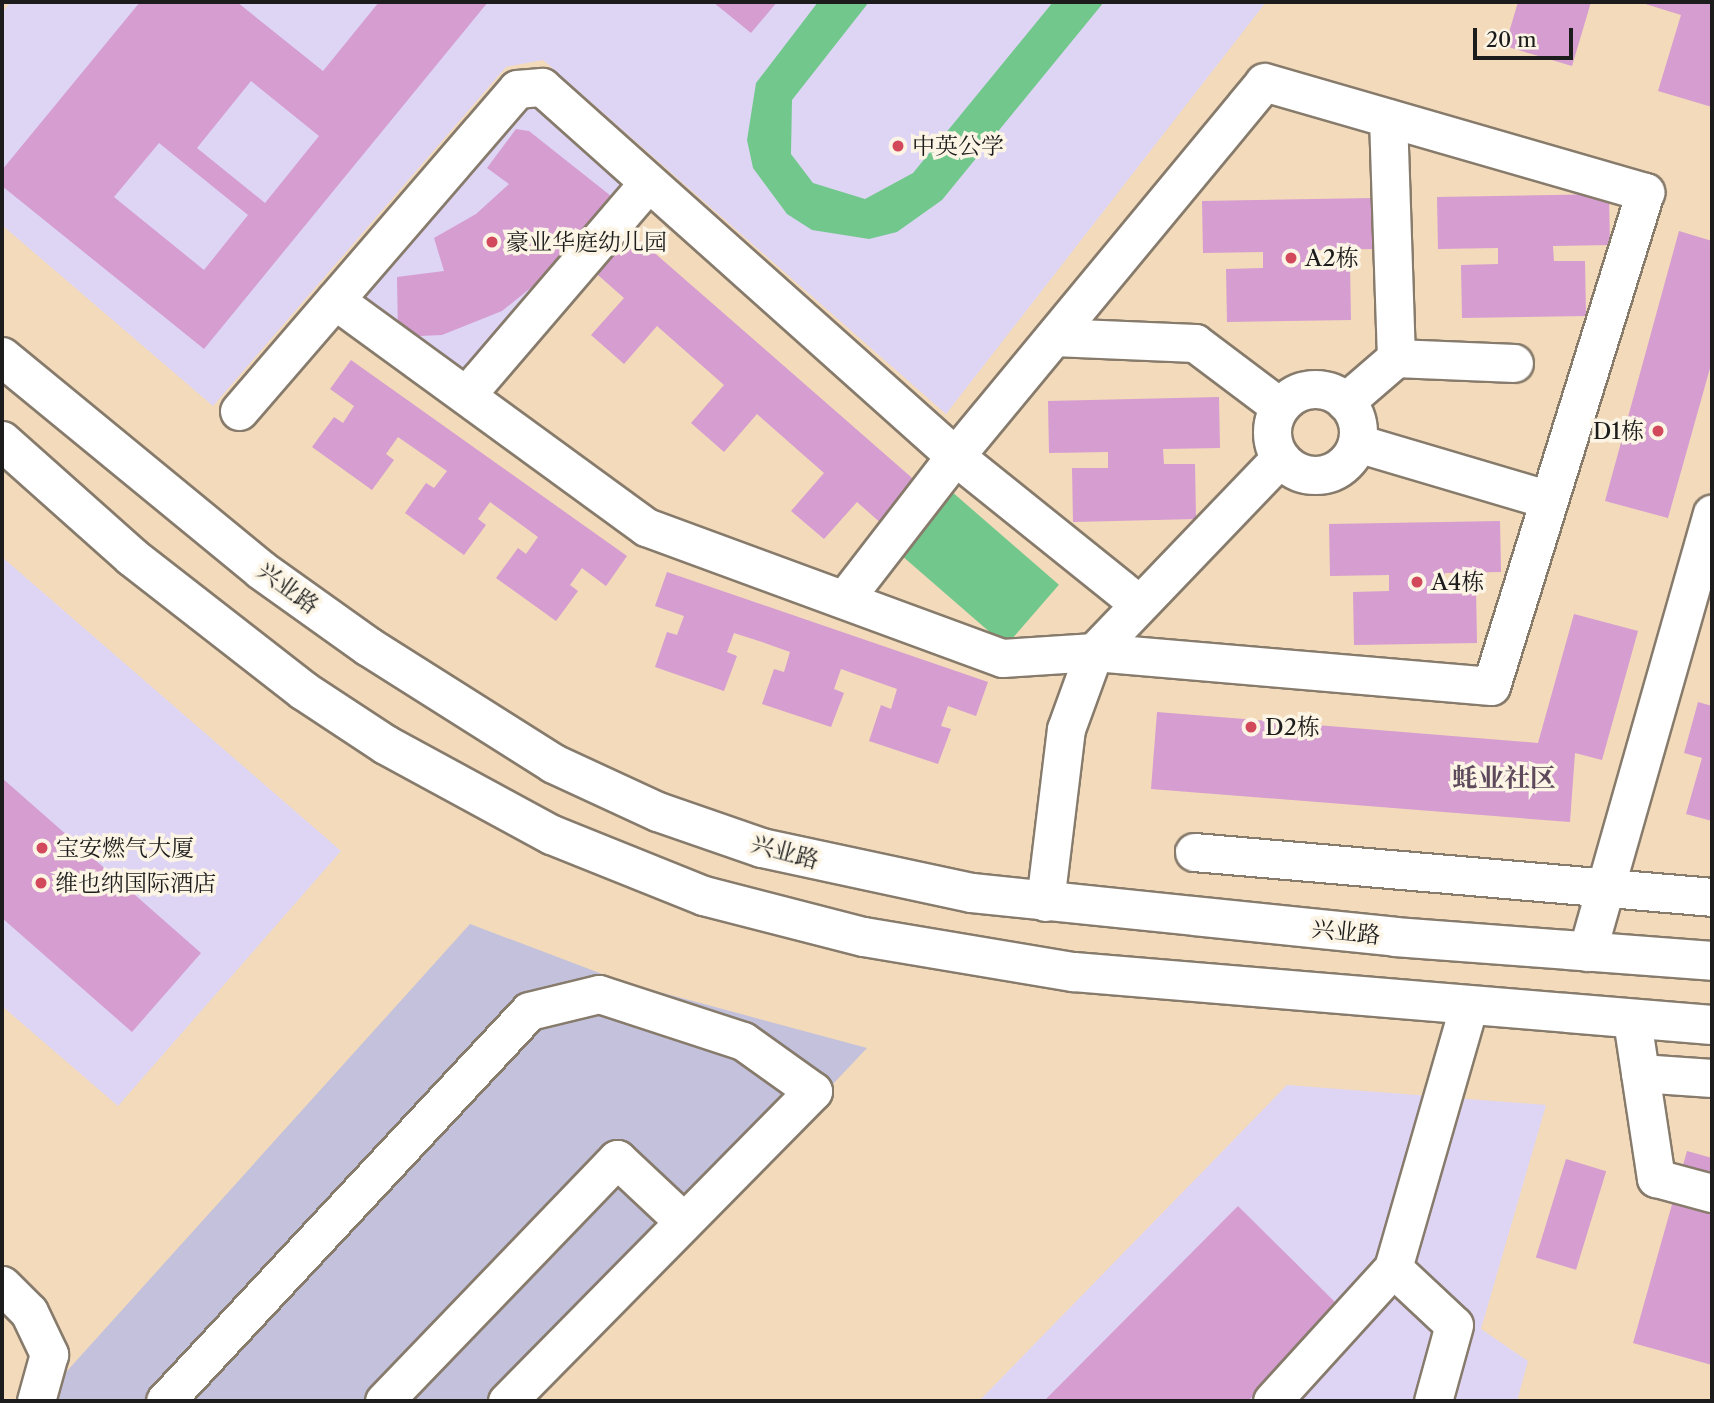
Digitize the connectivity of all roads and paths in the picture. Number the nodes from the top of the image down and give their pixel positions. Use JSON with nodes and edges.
{"nodes":[{"id":1,"x":1388,"y":118,"type":"junction"},
{"id":2,"x":648,"y":183,"type":"junction"},
{"id":3,"x":335,"y":300,"type":"junction"},
{"id":4,"x":1054,"y":337,"type":"junction"},
{"id":5,"x":2,"y":358,"type":"edge"},
{"id":6,"x":1396,"y":358,"type":"junction"},
{"id":7,"x":1514,"y":363,"type":"dead end"},
{"id":8,"x":467,"y":394,"type":"junction"},
{"id":9,"x":1345,"y":402,"type":"junction"},
{"id":10,"x":1280,"y":407,"type":"junction"},
{"id":11,"x":239,"y":411,"type":"dead end"},
{"id":12,"x":2,"y":442,"type":"edge"},
{"id":13,"x":1357,"y":443,"type":"junction"},
{"id":14,"x":955,"y":457,"type":"junction"},
{"id":15,"x":1280,"y":458,"type":"junction"},
{"id":16,"x":1549,"y":500,"type":"junction"},
{"id":17,"x":1712,"y":513,"type":"edge"},
{"id":18,"x":846,"y":597,"type":"junction"},
{"id":19,"x":1139,"y":604,"type":"junction"},
{"id":20,"x":1094,"y":652,"type":"junction"},
{"id":21,"x":1194,"y":852,"type":"dead end"},
{"id":22,"x":1605,"y":887,"type":"junction"},
{"id":23,"x":1712,"y":897,"type":"edge"},
{"id":24,"x":1045,"y":902,"type":"junction"},
{"id":25,"x":1587,"y":952,"type":"junction"},
{"id":26,"x":1712,"y":961,"type":"edge"},
{"id":27,"x":1468,"y":1007,"type":"junction"},
{"id":28,"x":1632,"y":1020,"type":"junction"},
{"id":29,"x":1712,"y":1025,"type":"edge"},
{"id":30,"x":1640,"y":1073,"type":"junction"},
{"id":31,"x":1712,"y":1078,"type":"edge"},
{"id":32,"x":1712,"y":1193,"type":"edge"},
{"id":33,"x":683,"y":1221,"type":"junction"},
{"id":34,"x":1393,"y":1268,"type":"junction"},
{"id":35,"x":2,"y":1285,"type":"edge"},
{"id":36,"x":36,"y":1401,"type":"edge"},
{"id":37,"x":164,"y":1401,"type":"edge"},
{"id":38,"x":384,"y":1401,"type":"edge"},
{"id":39,"x":507,"y":1401,"type":"edge"},
{"id":40,"x":1272,"y":1401,"type":"edge"},
{"id":41,"x":1433,"y":1401,"type":"edge"}],
"edges":[{"from":1,"to":4,"type":"street"},
{"from":1,"to":6,"type":"street"},
{"from":1,"to":16,"type":"street"},
{"from":2,"to":3,"type":"street"},
{"from":2,"to":8,"type":"street"},
{"from":2,"to":14,"type":"street"},
{"from":3,"to":8,"type":"street"},
{"from":3,"to":11,"type":"street"},
{"from":4,"to":10,"type":"street"},
{"from":4,"to":14,"type":"street"},
{"from":5,"to":24,"type":"main road","name":"兴业路"},
{"from":6,"to":7,"type":"street"},
{"from":6,"to":9,"type":"street"},
{"from":8,"to":18,"type":"street"},
{"from":9,"to":10,"type":"street"},
{"from":9,"to":13,"type":"street"},
{"from":10,"to":15,"type":"street"},
{"from":12,"to":27,"type":"main road"},
{"from":13,"to":15,"type":"street"},
{"from":13,"to":16,"type":"street"},
{"from":14,"to":18,"type":"street"},
{"from":14,"to":19,"type":"street"},
{"from":15,"to":19,"type":"street"},
{"from":16,"to":20,"type":"street"},
{"from":17,"to":22,"type":"street"},
{"from":18,"to":20,"type":"street"},
{"from":19,"to":20,"type":"street"},
{"from":20,"to":24,"type":"street"},
{"from":21,"to":22,"type":"street"},
{"from":22,"to":23,"type":"street"},
{"from":22,"to":25,"type":"street"},
{"from":24,"to":25,"type":"main road","name":"兴业路"},
{"from":25,"to":26,"type":"main road","name":"兴业路"},
{"from":27,"to":28,"type":"main road"},
{"from":27,"to":34,"type":"street"},
{"from":28,"to":29,"type":"main road"},
{"from":28,"to":30,"type":"street"},
{"from":30,"to":31,"type":"street"},
{"from":30,"to":32,"type":"street"},
{"from":33,"to":37,"type":"street"},
{"from":33,"to":38,"type":"street"},
{"from":33,"to":39,"type":"street"},
{"from":34,"to":40,"type":"street"},
{"from":34,"to":41,"type":"street"},
{"from":35,"to":36,"type":"street"}]}
